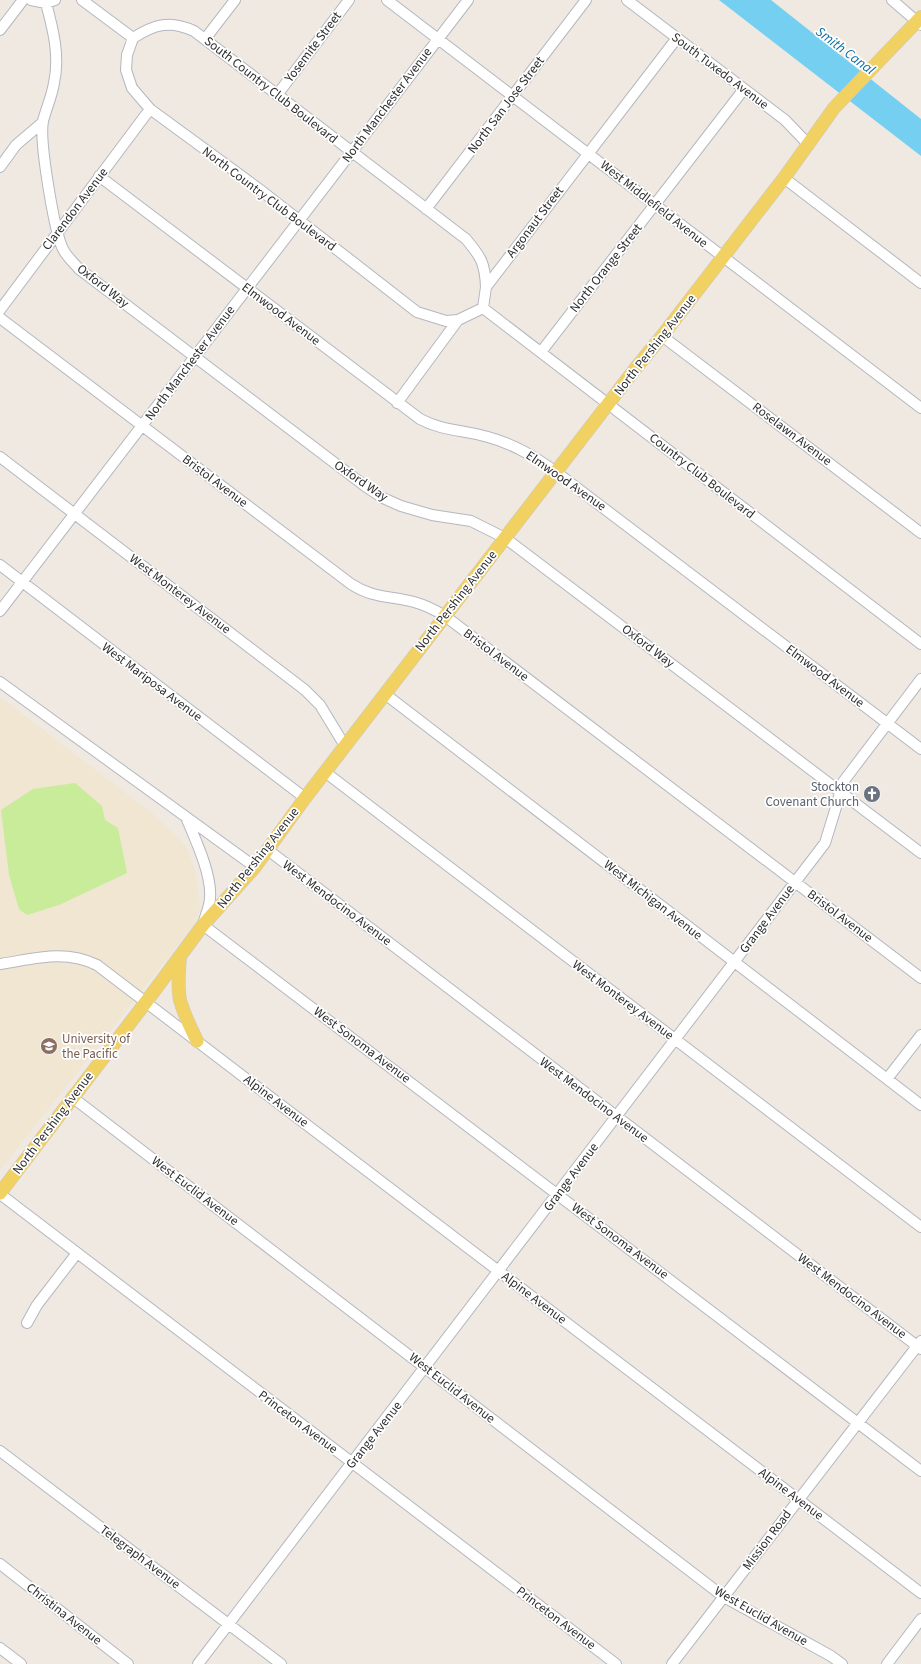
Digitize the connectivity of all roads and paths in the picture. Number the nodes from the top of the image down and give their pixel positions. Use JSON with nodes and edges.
{"nodes":[{"id":1,"x":23,"y":0,"type":"edge"},
{"id":2,"x":31,"y":0,"type":"edge"},
{"id":3,"x":82,"y":0,"type":"edge"},
{"id":4,"x":235,"y":0,"type":"edge"},
{"id":5,"x":349,"y":0,"type":"edge"},
{"id":6,"x":387,"y":0,"type":"edge"},
{"id":7,"x":468,"y":0,"type":"edge"},
{"id":8,"x":586,"y":0,"type":"edge"},
{"id":9,"x":628,"y":0,"type":"edge"},
{"id":10,"x":892,"y":0,"type":"edge"},
{"id":11,"x":51,"y":1,"type":"edge"},
{"id":12,"x":920,"y":21,"type":"edge"},
{"id":13,"x":0,"y":30,"type":"edge"},
{"id":14,"x":133,"y":38,"type":"junction"},
{"id":15,"x":677,"y":38,"type":"junction"},
{"id":16,"x":205,"y":39,"type":"junction"},
{"id":17,"x":438,"y":39,"type":"junction"},
{"id":18,"x":744,"y":89,"type":"junction"},
{"id":19,"x":277,"y":95,"type":"junction"},
{"id":20,"x":512,"y":96,"type":"junction"},
{"id":21,"x":150,"y":109,"type":"junction"},
{"id":22,"x":43,"y":122,"type":"junction"},
{"id":23,"x":809,"y":144,"type":"junction"},
{"id":24,"x":351,"y":152,"type":"junction"},
{"id":25,"x":588,"y":153,"type":"junction"},
{"id":26,"x":0,"y":167,"type":"edge"},
{"id":27,"x":99,"y":176,"type":"junction"},
{"id":28,"x":784,"y":178,"type":"junction"},
{"id":29,"x":655,"y":204,"type":"junction"},
{"id":30,"x":426,"y":209,"type":"junction"},
{"id":31,"x":299,"y":221,"type":"junction"},
{"id":32,"x":58,"y":232,"type":"junction"},
{"id":33,"x":723,"y":258,"type":"junction"},
{"id":34,"x":921,"y":283,"type":"edge"},
{"id":35,"x":486,"y":287,"type":"junction"},
{"id":36,"x":247,"y":289,"type":"junction"},
{"id":37,"x":484,"y":308,"type":"junction"},
{"id":38,"x":0,"y":310,"type":"edge"},
{"id":39,"x":0,"y":318,"type":"edge"},
{"id":40,"x":458,"y":320,"type":"junction"},
{"id":41,"x":662,"y":336,"type":"junction"},
{"id":42,"x":541,"y":352,"type":"junction"},
{"id":43,"x":194,"y":356,"type":"junction"},
{"id":44,"x":398,"y":403,"type":"junction"},
{"id":45,"x":608,"y":404,"type":"junction"},
{"id":46,"x":921,"y":408,"type":"edge"},
{"id":47,"x":142,"y":426,"type":"junction"},
{"id":48,"x":0,"y":457,"type":"edge"},
{"id":49,"x":556,"y":472,"type":"junction"},
{"id":50,"x":75,"y":514,"type":"junction"},
{"id":51,"x":921,"y":533,"type":"edge"},
{"id":52,"x":505,"y":538,"type":"junction"},
{"id":53,"x":0,"y":565,"type":"edge"},
{"id":54,"x":22,"y":582,"type":"junction"},
{"id":55,"x":0,"y":611,"type":"edge"},
{"id":56,"x":445,"y":616,"type":"junction"},
{"id":57,"x":921,"y":644,"type":"edge"},
{"id":58,"x":921,"y":679,"type":"edge"},
{"id":59,"x":0,"y":682,"type":"edge"},
{"id":60,"x":385,"y":694,"type":"junction"},
{"id":61,"x":888,"y":723,"type":"junction"},
{"id":62,"x":345,"y":746,"type":"junction"},
{"id":63,"x":921,"y":749,"type":"edge"},
{"id":64,"x":325,"y":772,"type":"junction"},
{"id":65,"x":840,"y":793,"type":"junction"},
{"id":66,"x":305,"y":798,"type":"junction"},
{"id":67,"x":186,"y":817,"type":"junction"},
{"id":68,"x":268,"y":850,"type":"junction"},
{"id":69,"x":921,"y":853,"type":"edge"},
{"id":70,"x":255,"y":866,"type":"junction"},
{"id":71,"x":796,"y":882,"type":"junction"},
{"id":72,"x":203,"y":925,"type":"junction"},
{"id":73,"x":180,"y":956,"type":"junction"},
{"id":74,"x":734,"y":963,"type":"junction"},
{"id":75,"x":0,"y":964,"type":"edge"},
{"id":76,"x":921,"y":978,"type":"edge"},
{"id":77,"x":146,"y":1002,"type":"junction"},
{"id":78,"x":921,"y":1035,"type":"edge"},
{"id":79,"x":676,"y":1040,"type":"junction"},
{"id":80,"x":197,"y":1041,"type":"junction"},
{"id":81,"x":887,"y":1079,"type":"junction"},
{"id":82,"x":72,"y":1097,"type":"junction"},
{"id":83,"x":921,"y":1105,"type":"edge"},
{"id":84,"x":617,"y":1117,"type":"junction"},
{"id":85,"x":0,"y":1194,"type":"edge"},
{"id":86,"x":558,"y":1194,"type":"junction"},
{"id":87,"x":921,"y":1227,"type":"edge"},
{"id":88,"x":77,"y":1253,"type":"junction"},
{"id":89,"x":499,"y":1271,"type":"junction"},
{"id":90,"x":27,"y":1323,"type":"dead end"},
{"id":91,"x":920,"y":1345,"type":"edge"},
{"id":92,"x":426,"y":1367,"type":"junction"},
{"id":93,"x":857,"y":1422,"type":"junction"},
{"id":94,"x":0,"y":1451,"type":"edge"},
{"id":95,"x":352,"y":1463,"type":"junction"},
{"id":96,"x":921,"y":1471,"type":"edge"},
{"id":97,"x":798,"y":1499,"type":"junction"},
{"id":98,"x":0,"y":1564,"type":"edge"},
{"id":99,"x":921,"y":1593,"type":"edge"},
{"id":100,"x":724,"y":1597,"type":"junction"},
{"id":101,"x":921,"y":1619,"type":"edge"},
{"id":102,"x":229,"y":1625,"type":"junction"},
{"id":103,"x":0,"y":1648,"type":"edge"},
{"id":104,"x":21,"y":1664,"type":"edge"},
{"id":105,"x":128,"y":1664,"type":"edge"},
{"id":106,"x":198,"y":1664,"type":"edge"},
{"id":107,"x":281,"y":1664,"type":"edge"},
{"id":108,"x":616,"y":1664,"type":"edge"},
{"id":109,"x":672,"y":1664,"type":"edge"},
{"id":110,"x":842,"y":1664,"type":"edge"},
{"id":111,"x":887,"y":1664,"type":"edge"}],
"edges":[{"from":1,"to":13,"type":"street"},
{"from":2,"to":11,"type":"street"},
{"from":3,"to":14,"type":"street"},
{"from":4,"to":16,"type":"street"},
{"from":5,"to":19,"type":"street","name":"Yosemite Street"},
{"from":6,"to":17,"type":"street","name":"West Middlefield Avenue"},
{"from":7,"to":17,"type":"street","name":"North Manchester Avenue"},
{"from":8,"to":20,"type":"street","name":"North San Jose Street"},
{"from":9,"to":15,"type":"street","name":"South Tuxedo Avenue"},
{"from":10,"to":12,"type":"street"},
{"from":11,"to":22,"type":"street","name":"Oxford Way"},
{"from":12,"to":23,"type":"main road","name":"North Pershing Avenue"},
{"from":14,"to":16,"type":"street","name":"South Country Club Boulevard"},
{"from":14,"to":21,"type":"street","name":"North Country Club Boulevard"},
{"from":15,"to":18,"type":"street","name":"South Tuxedo Avenue"},
{"from":15,"to":25,"type":"street","name":"Argonaut Street"},
{"from":16,"to":19,"type":"street","name":"South Country Club Boulevard"},
{"from":17,"to":20,"type":"street","name":"West Middlefield Avenue"},
{"from":17,"to":24,"type":"street","name":"North Manchester Avenue"},
{"from":18,"to":23,"type":"street","name":"South Tuxedo Avenue"},
{"from":18,"to":29,"type":"street","name":"North Orange Street"},
{"from":19,"to":24,"type":"street","name":"South Country Club Boulevard"},
{"from":20,"to":25,"type":"street","name":"West Middlefield Avenue"},
{"from":20,"to":30,"type":"street","name":"North San Jose Street"},
{"from":21,"to":27,"type":"street","name":"Clarendon Avenue"},
{"from":21,"to":31,"type":"street","name":"North Country Club Boulevard"},
{"from":22,"to":26,"type":"street"},
{"from":22,"to":32,"type":"street","name":"Oxford Way"},
{"from":23,"to":28,"type":"main road","name":"North Pershing Avenue"},
{"from":24,"to":30,"type":"street","name":"South Country Club Boulevard"},
{"from":24,"to":31,"type":"street","name":"North Manchester Avenue"},
{"from":25,"to":29,"type":"street","name":"West Middlefield Avenue"},
{"from":25,"to":35,"type":"street","name":"Argonaut Street"},
{"from":27,"to":32,"type":"street","name":"Clarendon Avenue"},
{"from":27,"to":36,"type":"street","name":"Elmwood Avenue"},
{"from":28,"to":33,"type":"main road","name":"North Pershing Avenue"},
{"from":28,"to":34,"type":"street"},
{"from":29,"to":33,"type":"street","name":"West Middlefield Avenue"},
{"from":29,"to":42,"type":"street","name":"North Orange Street"},
{"from":30,"to":35,"type":"street","name":"South Country Club Boulevard"},
{"from":31,"to":36,"type":"street","name":"North Manchester Avenue"},
{"from":31,"to":40,"type":"street","name":"North Country Club Boulevard"},
{"from":32,"to":38,"type":"street","name":"Clarendon Avenue"},
{"from":32,"to":43,"type":"street","name":"Oxford Way"},
{"from":33,"to":41,"type":"main road","name":"North Pershing Avenue"},
{"from":33,"to":46,"type":"street","name":"West Middlefield Avenue"},
{"from":35,"to":37,"type":"street"},
{"from":36,"to":43,"type":"street","name":"North Manchester Avenue"},
{"from":36,"to":44,"type":"street","name":"Elmwood Avenue"},
{"from":37,"to":40,"type":"street"},
{"from":37,"to":42,"type":"street","name":"Country Club Boulevard"},
{"from":39,"to":47,"type":"street","name":"Bristol Avenue"},
{"from":40,"to":44,"type":"street"},
{"from":41,"to":45,"type":"main road","name":"North Pershing Avenue"},
{"from":41,"to":51,"type":"street","name":"Roselawn Avenue"},
{"from":42,"to":45,"type":"street","name":"Country Club Boulevard"},
{"from":43,"to":47,"type":"street","name":"North Manchester Avenue"},
{"from":43,"to":52,"type":"street","name":"Oxford Way"},
{"from":44,"to":49,"type":"street","name":"Elmwood Avenue"},
{"from":45,"to":49,"type":"main road","name":"North Pershing Avenue"},
{"from":45,"to":57,"type":"street","name":"Country Club Boulevard"},
{"from":47,"to":50,"type":"street","name":"North Manchester Avenue"},
{"from":47,"to":56,"type":"street","name":"Bristol Avenue"},
{"from":48,"to":50,"type":"street","name":"West Monterey Avenue"},
{"from":49,"to":52,"type":"main road","name":"North Pershing Avenue"},
{"from":49,"to":61,"type":"street","name":"Elmwood Avenue"},
{"from":50,"to":54,"type":"street","name":"North Manchester Avenue"},
{"from":50,"to":62,"type":"street","name":"West Monterey Avenue"},
{"from":52,"to":56,"type":"main road","name":"North Pershing Avenue"},
{"from":52,"to":65,"type":"street","name":"Oxford Way"},
{"from":53,"to":54,"type":"street","name":"West Mariposa Avenue"},
{"from":54,"to":55,"type":"street","name":"North Manchester Avenue"},
{"from":54,"to":66,"type":"street","name":"West Mariposa Avenue"},
{"from":56,"to":60,"type":"main road","name":"North Pershing Avenue"},
{"from":56,"to":71,"type":"street","name":"Bristol Avenue"},
{"from":58,"to":61,"type":"street","name":"Grange Avenue"},
{"from":59,"to":67,"type":"street"},
{"from":60,"to":62,"type":"main road","name":"North Pershing Avenue"},
{"from":60,"to":74,"type":"street","name":"West Michigan Avenue"},
{"from":61,"to":63,"type":"street","name":"Elmwood Avenue"},
{"from":61,"to":65,"type":"street","name":"Grange Avenue"},
{"from":62,"to":64,"type":"main road","name":"North Pershing Avenue"},
{"from":64,"to":66,"type":"main road","name":"North Pershing Avenue"},
{"from":64,"to":79,"type":"street","name":"West Monterey Avenue"},
{"from":65,"to":69,"type":"street","name":"Oxford Way"},
{"from":65,"to":71,"type":"street","name":"Grange Avenue"},
{"from":66,"to":68,"type":"main road","name":"North Pershing Avenue"},
{"from":67,"to":70,"type":"street"},
{"from":67,"to":72,"type":"street"},
{"from":68,"to":70,"type":"main road","name":"North Pershing Avenue"},
{"from":68,"to":84,"type":"street","name":"West Mendocino Avenue"},
{"from":70,"to":72,"type":"main road","name":"North Pershing Avenue"},
{"from":71,"to":74,"type":"street","name":"Grange Avenue"},
{"from":71,"to":76,"type":"street","name":"Bristol Avenue"},
{"from":72,"to":73,"type":"main road","name":"North Pershing Avenue"},
{"from":72,"to":86,"type":"street","name":"West Sonoma Avenue"},
{"from":73,"to":77,"type":"main road","name":"North Pershing Avenue"},
{"from":73,"to":80,"type":"main road"},
{"from":74,"to":79,"type":"street","name":"Grange Avenue"},
{"from":74,"to":81,"type":"street","name":"West Michigan Avenue"},
{"from":75,"to":77,"type":"street","name":"Alpine Avenue"},
{"from":77,"to":80,"type":"street","name":"Alpine Avenue"},
{"from":77,"to":82,"type":"main road","name":"North Pershing Avenue"},
{"from":78,"to":81,"type":"street"},
{"from":79,"to":84,"type":"street","name":"Grange Avenue"},
{"from":79,"to":87,"type":"street","name":"West Monterey Avenue"},
{"from":80,"to":89,"type":"street","name":"Alpine Avenue"},
{"from":81,"to":83,"type":"street","name":"West Michigan Avenue"},
{"from":82,"to":85,"type":"main road","name":"North Pershing Avenue"},
{"from":82,"to":92,"type":"street","name":"West Euclid Avenue"},
{"from":84,"to":86,"type":"street","name":"Grange Avenue"},
{"from":84,"to":91,"type":"street","name":"West Mendocino Avenue"},
{"from":85,"to":88,"type":"street","name":"Princeton Avenue"},
{"from":86,"to":89,"type":"street","name":"Grange Avenue"},
{"from":86,"to":93,"type":"street","name":"West Sonoma Avenue"},
{"from":88,"to":90,"type":"street"},
{"from":88,"to":95,"type":"street","name":"Princeton Avenue"},
{"from":89,"to":92,"type":"street","name":"Grange Avenue"},
{"from":89,"to":97,"type":"street","name":"Alpine Avenue"},
{"from":91,"to":93,"type":"street","name":"Mission Road"},
{"from":92,"to":95,"type":"street","name":"Grange Avenue"},
{"from":92,"to":100,"type":"street","name":"West Euclid Avenue"},
{"from":93,"to":96,"type":"street","name":"West Sonoma Avenue"},
{"from":93,"to":97,"type":"street","name":"Mission Road"},
{"from":94,"to":102,"type":"street","name":"Telegraph Avenue"},
{"from":95,"to":102,"type":"street","name":"Grange Avenue"},
{"from":95,"to":108,"type":"street","name":"Princeton Avenue"},
{"from":97,"to":99,"type":"street","name":"Alpine Avenue"},
{"from":97,"to":100,"type":"street","name":"Mission Road"},
{"from":98,"to":105,"type":"street","name":"Christina Avenue"},
{"from":100,"to":109,"type":"street","name":"Mission Road"},
{"from":100,"to":110,"type":"street","name":"West Euclid Avenue"},
{"from":101,"to":111,"type":"street"},
{"from":102,"to":106,"type":"street","name":"Grange Avenue"},
{"from":102,"to":107,"type":"street","name":"Telegraph Avenue"},
{"from":103,"to":104,"type":"street"}]}
